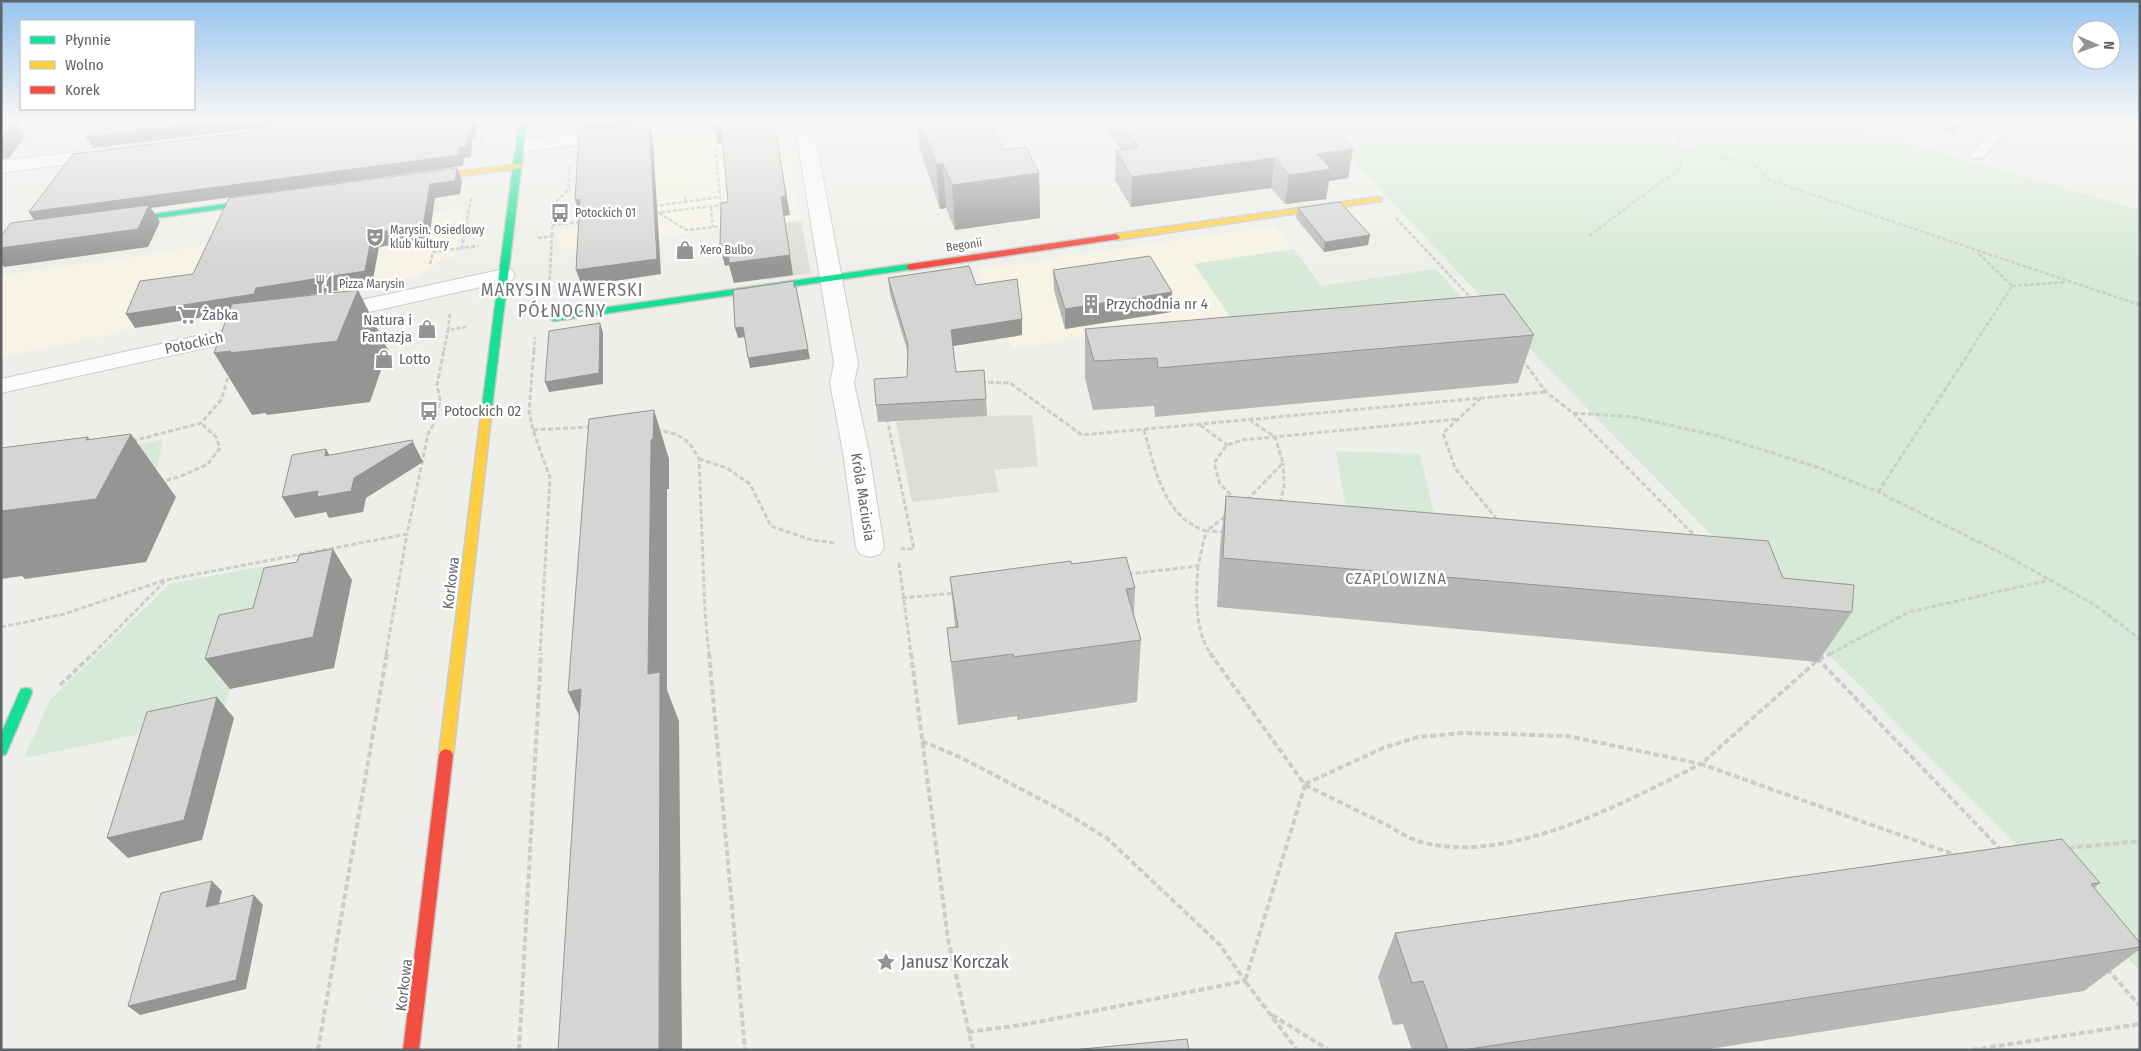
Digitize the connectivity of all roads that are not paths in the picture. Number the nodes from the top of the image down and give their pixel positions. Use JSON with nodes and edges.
{"nodes":[{"id":1,"x":494,"y":169,"type":"edge"},
{"id":2,"x":518,"y":169,"type":"edge"},
{"id":3,"x":812,"y":169,"type":"edge"},
{"id":4,"x":410,"y":180,"type":"edge"},
{"id":5,"x":277,"y":199,"type":"edge"},
{"id":6,"x":1378,"y":199,"type":"road end"},
{"id":7,"x":105,"y":222,"type":"edge"},
{"id":8,"x":504,"y":276,"type":"junction"},
{"id":9,"x":832,"y":277,"type":"junction"},
{"id":10,"x":309,"y":318,"type":"edge"},
{"id":11,"x":554,"y":318,"type":"dead end"},
{"id":12,"x":280,"y":325,"type":"edge"},
{"id":13,"x":1,"y":386,"type":"edge"},
{"id":14,"x":870,"y":547,"type":"road end"},
{"id":15,"x":26,"y":693,"type":"road end"},
{"id":16,"x":1,"y":750,"type":"edge"},
{"id":17,"x":411,"y":1050,"type":"edge"}],
"edges":[{"from":1,"to":4,"type":"street"},
{"from":2,"to":8,"type":"street","name":"Korkowa"},
{"from":3,"to":9,"type":"street","name":"Króla Maciusia"},
{"from":5,"to":7,"type":"street"},
{"from":6,"to":9,"type":"street","name":"Begonii"},
{"from":8,"to":10,"type":"street"},
{"from":8,"to":17,"type":"street","name":"Korkowa"},
{"from":9,"to":11,"type":"street","name":"Begonii"},
{"from":9,"to":14,"type":"street","name":"Króla Maciusia"},
{"from":12,"to":13,"type":"street","name":"Potockich"},
{"from":15,"to":16,"type":"street"}]}
